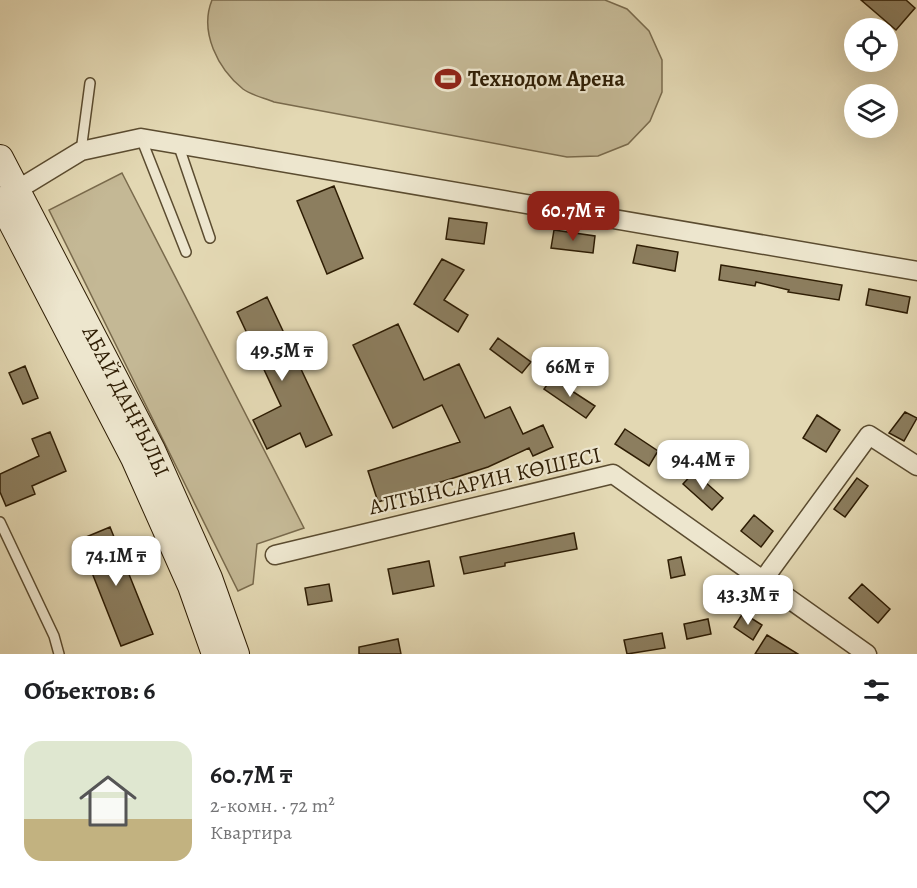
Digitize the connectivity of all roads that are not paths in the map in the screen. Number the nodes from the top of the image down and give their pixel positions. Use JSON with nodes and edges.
{"nodes":[{"id":1,"x":90,"y":83,"type":"dead end"},
{"id":2,"x":141,"y":138,"type":"junction"},
{"id":3,"x":178,"y":144,"type":"junction"},
{"id":4,"x":81,"y":151,"type":"junction"},
{"id":5,"x":0,"y":158,"type":"edge"},
{"id":6,"x":5,"y":202,"type":"edge"},
{"id":7,"x":210,"y":238,"type":"dead end"},
{"id":8,"x":186,"y":252,"type":"dead end"},
{"id":9,"x":917,"y":271,"type":"edge"},
{"id":10,"x":917,"y":466,"type":"edge"},
{"id":11,"x":0,"y":522,"type":"edge"},
{"id":12,"x":275,"y":555,"type":"dead end"},
{"id":13,"x":763,"y":580,"type":"junction"},
{"id":14,"x":59,"y":654,"type":"edge"},
{"id":15,"x":215,"y":654,"type":"edge"},
{"id":16,"x":236,"y":654,"type":"edge"},
{"id":17,"x":867,"y":654,"type":"edge"}],
"edges":[{"from":1,"to":4,"type":"lane"},
{"from":2,"to":3,"type":"street"},
{"from":2,"to":4,"type":"street"},
{"from":2,"to":8,"type":"lane"},
{"from":3,"to":7,"type":"lane"},
{"from":3,"to":9,"type":"street"},
{"from":4,"to":6,"type":"street"},
{"from":5,"to":6,"type":"main road","name":"АБАЙ ДАҢҒЫЛЫ"},
{"from":6,"to":15,"type":"main road","name":"АБАЙ ДАҢҒЫЛЫ"},
{"from":6,"to":16,"type":"main road","name":"АБАЙ ДАҢҒЫЛЫ"},
{"from":10,"to":13,"type":"street"},
{"from":11,"to":14,"type":"lane"},
{"from":12,"to":13,"type":"street","name":"АЛТЫНСАРИН КӨШЕСІ"},
{"from":13,"to":17,"type":"street","name":"АЛТЫНСАРИН КӨШЕСІ"}]}
